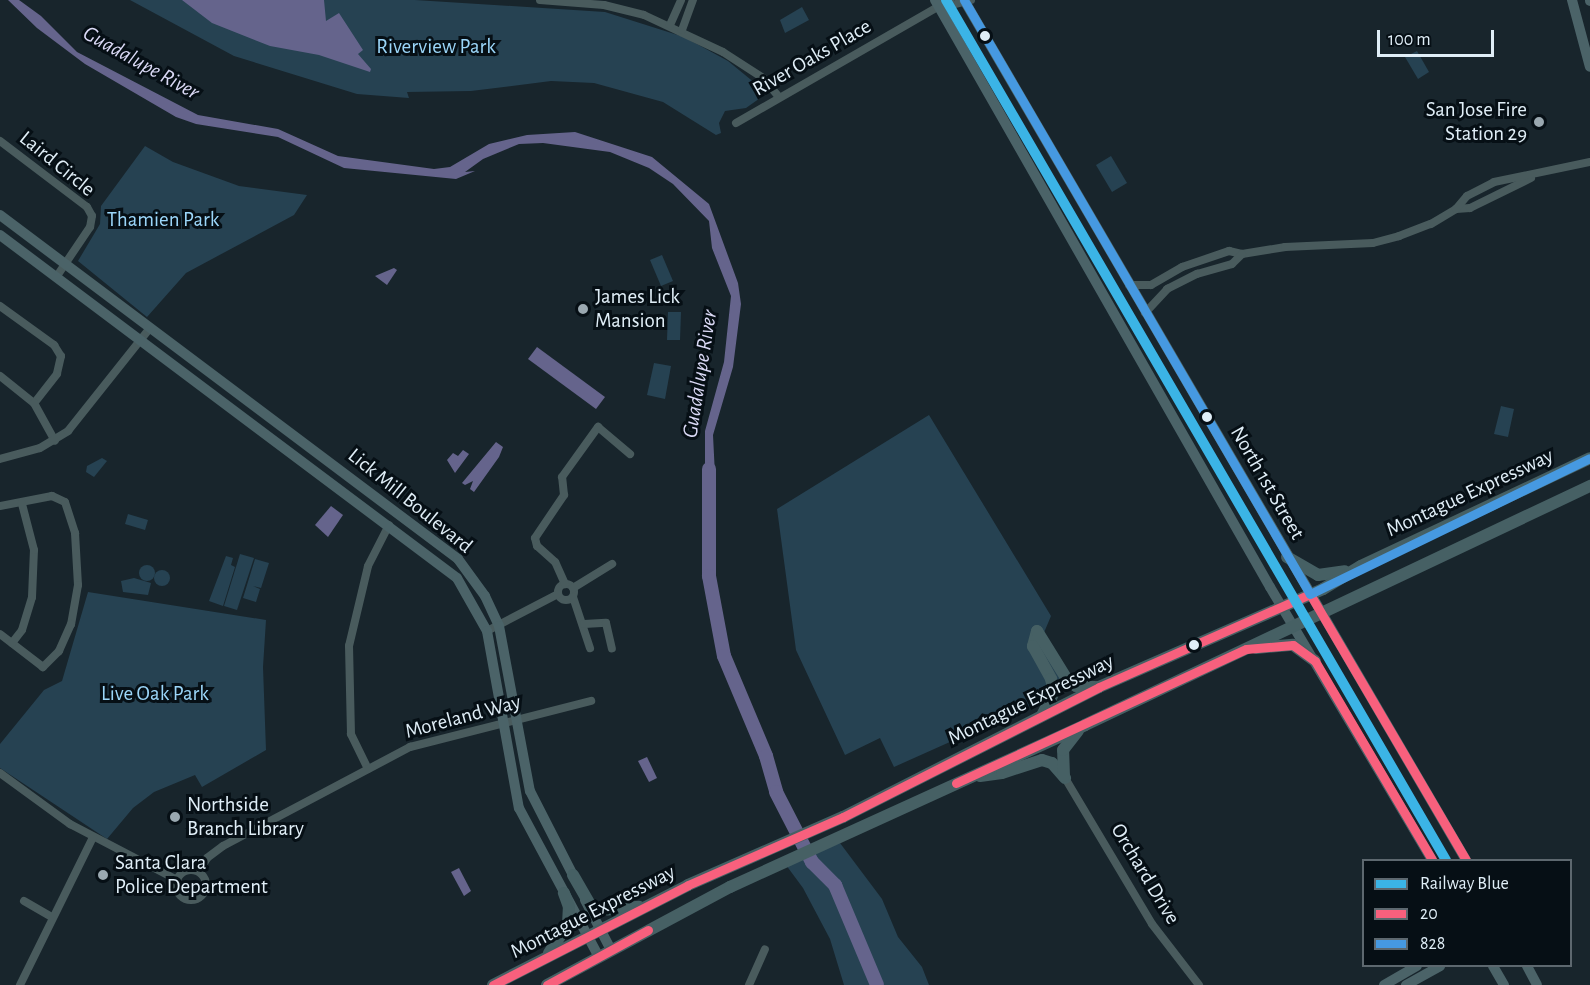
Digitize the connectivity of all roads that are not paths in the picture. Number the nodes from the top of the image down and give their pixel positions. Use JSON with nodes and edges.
{"nodes":[{"id":1,"x":540,"y":0,"type":"edge"},
{"id":2,"x":681,"y":0,"type":"edge"},
{"id":3,"x":693,"y":0,"type":"edge"},
{"id":4,"x":950,"y":0,"type":"edge"},
{"id":5,"x":1572,"y":0,"type":"edge"},
{"id":6,"x":967,"y":1,"type":"edge"},
{"id":7,"x":937,"y":4,"type":"edge"},
{"id":8,"x":670,"y":25,"type":"junction"},
{"id":9,"x":682,"y":30,"type":"junction"},
{"id":10,"x":1590,"y":68,"type":"edge"},
{"id":11,"x":779,"y":97,"type":"junction"},
{"id":12,"x":736,"y":123,"type":"dead end"},
{"id":13,"x":0,"y":141,"type":"edge"},
{"id":14,"x":1590,"y":162,"type":"edge"},
{"id":15,"x":1532,"y":177,"type":"junction"},
{"id":16,"x":1456,"y":210,"type":"junction"},
{"id":17,"x":0,"y":215,"type":"edge"},
{"id":18,"x":0,"y":235,"type":"edge"},
{"id":19,"x":1242,"y":254,"type":"junction"},
{"id":20,"x":65,"y":264,"type":"junction"},
{"id":21,"x":57,"y":276,"type":"junction"},
{"id":22,"x":1129,"y":285,"type":"junction"},
{"id":23,"x":0,"y":306,"type":"edge"},
{"id":24,"x":1145,"y":313,"type":"junction"},
{"id":25,"x":150,"y":328,"type":"junction"},
{"id":26,"x":140,"y":341,"type":"junction"},
{"id":27,"x":0,"y":376,"type":"edge"},
{"id":28,"x":34,"y":403,"type":"junction"},
{"id":29,"x":55,"y":441,"type":"junction"},
{"id":30,"x":630,"y":454,"type":"dead end"},
{"id":31,"x":1590,"y":458,"type":"edge"},
{"id":32,"x":0,"y":459,"type":"edge"},
{"id":33,"x":1590,"y":486,"type":"edge"},
{"id":34,"x":22,"y":504,"type":"junction"},
{"id":35,"x":0,"y":506,"type":"edge"},
{"id":36,"x":389,"y":525,"type":"junction"},
{"id":37,"x":1287,"y":557,"type":"junction"},
{"id":38,"x":612,"y":564,"type":"dead end"},
{"id":39,"x":1361,"y":566,"type":"junction"},
{"id":40,"x":565,"y":584,"type":"junction"},
{"id":41,"x":573,"y":588,"type":"junction"},
{"id":42,"x":558,"y":594,"type":"junction"},
{"id":43,"x":1310,"y":594,"type":"junction"},
{"id":44,"x":573,"y":597,"type":"junction"},
{"id":45,"x":1281,"y":605,"type":"junction"},
{"id":46,"x":1322,"y":614,"type":"junction"},
{"id":47,"x":584,"y":624,"type":"junction"},
{"id":48,"x":500,"y":626,"type":"junction"},
{"id":49,"x":1294,"y":626,"type":"junction"},
{"id":50,"x":487,"y":631,"type":"junction"},
{"id":51,"x":0,"y":634,"type":"edge"},
{"id":52,"x":12,"y":643,"type":"junction"},
{"id":53,"x":590,"y":648,"type":"dead end"},
{"id":54,"x":612,"y":648,"type":"dead end"},
{"id":55,"x":1246,"y":649,"type":"junction"},
{"id":56,"x":1315,"y":661,"type":"junction"},
{"id":57,"x":1099,"y":687,"type":"junction"},
{"id":58,"x":591,"y":701,"type":"dead end"},
{"id":59,"x":1040,"y":716,"type":"junction"},
{"id":60,"x":516,"y":721,"type":"junction"},
{"id":61,"x":502,"y":724,"type":"junction"},
{"id":62,"x":1085,"y":725,"type":"junction"},
{"id":63,"x":368,"y":769,"type":"junction"},
{"id":64,"x":0,"y":773,"type":"edge"},
{"id":65,"x":967,"y":777,"type":"junction"},
{"id":66,"x":1065,"y":777,"type":"junction"},
{"id":67,"x":93,"y":837,"type":"junction"},
{"id":68,"x":1431,"y":859,"type":"edge"},
{"id":69,"x":1465,"y":859,"type":"edge"},
{"id":70,"x":198,"y":871,"type":"junction"},
{"id":71,"x":573,"y":874,"type":"junction"},
{"id":72,"x":177,"y":880,"type":"junction"},
{"id":73,"x":564,"y":892,"type":"junction"},
{"id":74,"x":24,"y":901,"type":"dead end"},
{"id":75,"x":646,"y":906,"type":"junction"},
{"id":76,"x":52,"y":917,"type":"junction"},
{"id":77,"x":600,"y":930,"type":"junction"},
{"id":78,"x":588,"y":935,"type":"junction"},
{"id":79,"x":765,"y":949,"type":"dead end"},
{"id":80,"x":611,"y":950,"type":"junction"},
{"id":81,"x":547,"y":957,"type":"junction"},
{"id":82,"x":598,"y":957,"type":"junction"},
{"id":83,"x":1437,"y":967,"type":"edge"},
{"id":84,"x":1494,"y":967,"type":"edge"},
{"id":85,"x":1528,"y":967,"type":"edge"},
{"id":86,"x":1411,"y":976,"type":"edge"},
{"id":87,"x":20,"y":985,"type":"edge"},
{"id":88,"x":493,"y":985,"type":"edge"},
{"id":89,"x":547,"y":985,"type":"edge"},
{"id":90,"x":748,"y":985,"type":"edge"},
{"id":91,"x":1198,"y":985,"type":"edge"},
{"id":92,"x":1384,"y":985,"type":"edge"},
{"id":93,"x":1504,"y":985,"type":"edge"},
{"id":94,"x":1538,"y":985,"type":"edge"}],
"edges":[{"from":1,"to":8,"type":"street"},
{"from":2,"to":8,"type":"street"},
{"from":3,"to":9,"type":"street"},
{"from":4,"to":7,"type":"street"},
{"from":5,"to":10,"type":"main road"},
{"from":6,"to":7,"type":"street"},
{"from":6,"to":22,"type":"main road","name":"North 1st Street"},
{"from":7,"to":11,"type":"street","name":"River Oaks Place"},
{"from":7,"to":45,"type":"main road"},
{"from":8,"to":9,"type":"street"},
{"from":9,"to":11,"type":"street"},
{"from":11,"to":12,"type":"street","name":"River Oaks Place"},
{"from":13,"to":20,"type":"street","name":"Laird Circle"},
{"from":14,"to":15,"type":"street"},
{"from":15,"to":16,"type":"street"},
{"from":15,"to":16,"type":"street"},
{"from":16,"to":19,"type":"street"},
{"from":17,"to":20,"type":"main road","name":"Lick Mill Boulevard"},
{"from":18,"to":21,"type":"main road","name":"Lick Mill Boulevard"},
{"from":19,"to":22,"type":"street"},
{"from":19,"to":24,"type":"street"},
{"from":20,"to":21,"type":"street","name":"Laird Circle"},
{"from":20,"to":25,"type":"main road","name":"Lick Mill Boulevard"},
{"from":21,"to":26,"type":"main road","name":"Lick Mill Boulevard"},
{"from":22,"to":24,"type":"main road","name":"North 1st Street"},
{"from":23,"to":28,"type":"street"},
{"from":24,"to":37,"type":"main road","name":"North 1st Street"},
{"from":25,"to":26,"type":"street"},
{"from":25,"to":48,"type":"main road","name":"Lick Mill Boulevard"},
{"from":26,"to":29,"type":"street"},
{"from":26,"to":36,"type":"main road","name":"Lick Mill Boulevard"},
{"from":27,"to":28,"type":"street"},
{"from":28,"to":29,"type":"street"},
{"from":29,"to":32,"type":"street"},
{"from":30,"to":40,"type":"street"},
{"from":31,"to":39,"type":"highway","name":"Montague Expressway"},
{"from":33,"to":46,"type":"highway","name":"Montague Expressway"},
{"from":34,"to":35,"type":"street"},
{"from":34,"to":52,"type":"street"},
{"from":34,"to":52,"type":"street"},
{"from":36,"to":50,"type":"main road","name":"Lick Mill Boulevard"},
{"from":36,"to":63,"type":"street"},
{"from":37,"to":39,"type":"highway"},
{"from":37,"to":43,"type":"main road","name":"North 1st Street"},
{"from":38,"to":41,"type":"street"},
{"from":39,"to":43,"type":"highway","name":"Montague Expressway"},
{"from":40,"to":41,"type":"street"},
{"from":40,"to":42,"type":"street"},
{"from":41,"to":44,"type":"street"},
{"from":42,"to":44,"type":"street"},
{"from":42,"to":48,"type":"street"},
{"from":43,"to":45,"type":"highway","name":"Montague Expressway"},
{"from":43,"to":46,"type":"main road","name":"North 1st Street"},
{"from":44,"to":47,"type":"street"},
{"from":45,"to":49,"type":"main road"},
{"from":45,"to":57,"type":"highway","name":"Montague Expressway"},
{"from":46,"to":49,"type":"highway","name":"Montague Expressway"},
{"from":46,"to":69,"type":"main road","name":"North 1st Street"},
{"from":47,"to":53,"type":"street"},
{"from":47,"to":54,"type":"street"},
{"from":48,"to":50,"type":"street"},
{"from":48,"to":60,"type":"main road","name":"Lick Mill Boulevard"},
{"from":49,"to":55,"type":"highway","name":"Montague Expressway"},
{"from":49,"to":56,"type":"main road"},
{"from":50,"to":61,"type":"main road","name":"Lick Mill Boulevard"},
{"from":51,"to":52,"type":"street"},
{"from":55,"to":56,"type":"highway"},
{"from":55,"to":62,"type":"highway","name":"Montague Expressway"},
{"from":56,"to":68,"type":"main road"},
{"from":57,"to":59,"type":"highway","name":"Montague Expressway"},
{"from":57,"to":59,"type":"highway"},
{"from":58,"to":60,"type":"street","name":"Moreland Way"},
{"from":59,"to":75,"type":"highway","name":"Montague Expressway"},
{"from":60,"to":61,"type":"street","name":"Moreland Way"},
{"from":60,"to":71,"type":"main road","name":"Lick Mill Boulevard"},
{"from":61,"to":63,"type":"street","name":"Moreland Way"},
{"from":61,"to":73,"type":"main road","name":"Lick Mill Boulevard"},
{"from":62,"to":65,"type":"highway","name":"Montague Expressway"},
{"from":62,"to":66,"type":"highway"},
{"from":63,"to":70,"type":"street","name":"Moreland Way"},
{"from":64,"to":67,"type":"street"},
{"from":65,"to":66,"type":"highway"},
{"from":65,"to":80,"type":"highway","name":"Montague Expressway"},
{"from":66,"to":91,"type":"street","name":"Orchard Drive"},
{"from":67,"to":72,"type":"street"},
{"from":67,"to":76,"type":"street"},
{"from":70,"to":72,"type":"street"},
{"from":70,"to":72,"type":"street"},
{"from":71,"to":75,"type":"highway"},
{"from":71,"to":77,"type":"main road","name":"Lick Mill Boulevard"},
{"from":73,"to":78,"type":"main road","name":"Lick Mill Boulevard"},
{"from":73,"to":81,"type":"highway"},
{"from":74,"to":76,"type":"street"},
{"from":75,"to":77,"type":"highway","name":"Montague Expressway"},
{"from":76,"to":87,"type":"street"},
{"from":77,"to":78,"type":"highway","name":"Montague Expressway"},
{"from":77,"to":80,"type":"main road","name":"Lick Mill Boulevard"},
{"from":78,"to":81,"type":"highway","name":"Montague Expressway"},
{"from":78,"to":82,"type":"main road","name":"Lick Mill Boulevard"},
{"from":79,"to":90,"type":"street"},
{"from":80,"to":82,"type":"highway","name":"Montague Expressway"},
{"from":81,"to":88,"type":"highway","name":"Montague Expressway"},
{"from":82,"to":89,"type":"highway","name":"Montague Expressway"},
{"from":83,"to":86,"type":"main road"},
{"from":84,"to":93,"type":"main road"},
{"from":85,"to":94,"type":"main road"},
{"from":86,"to":92,"type":"main road"}]}
